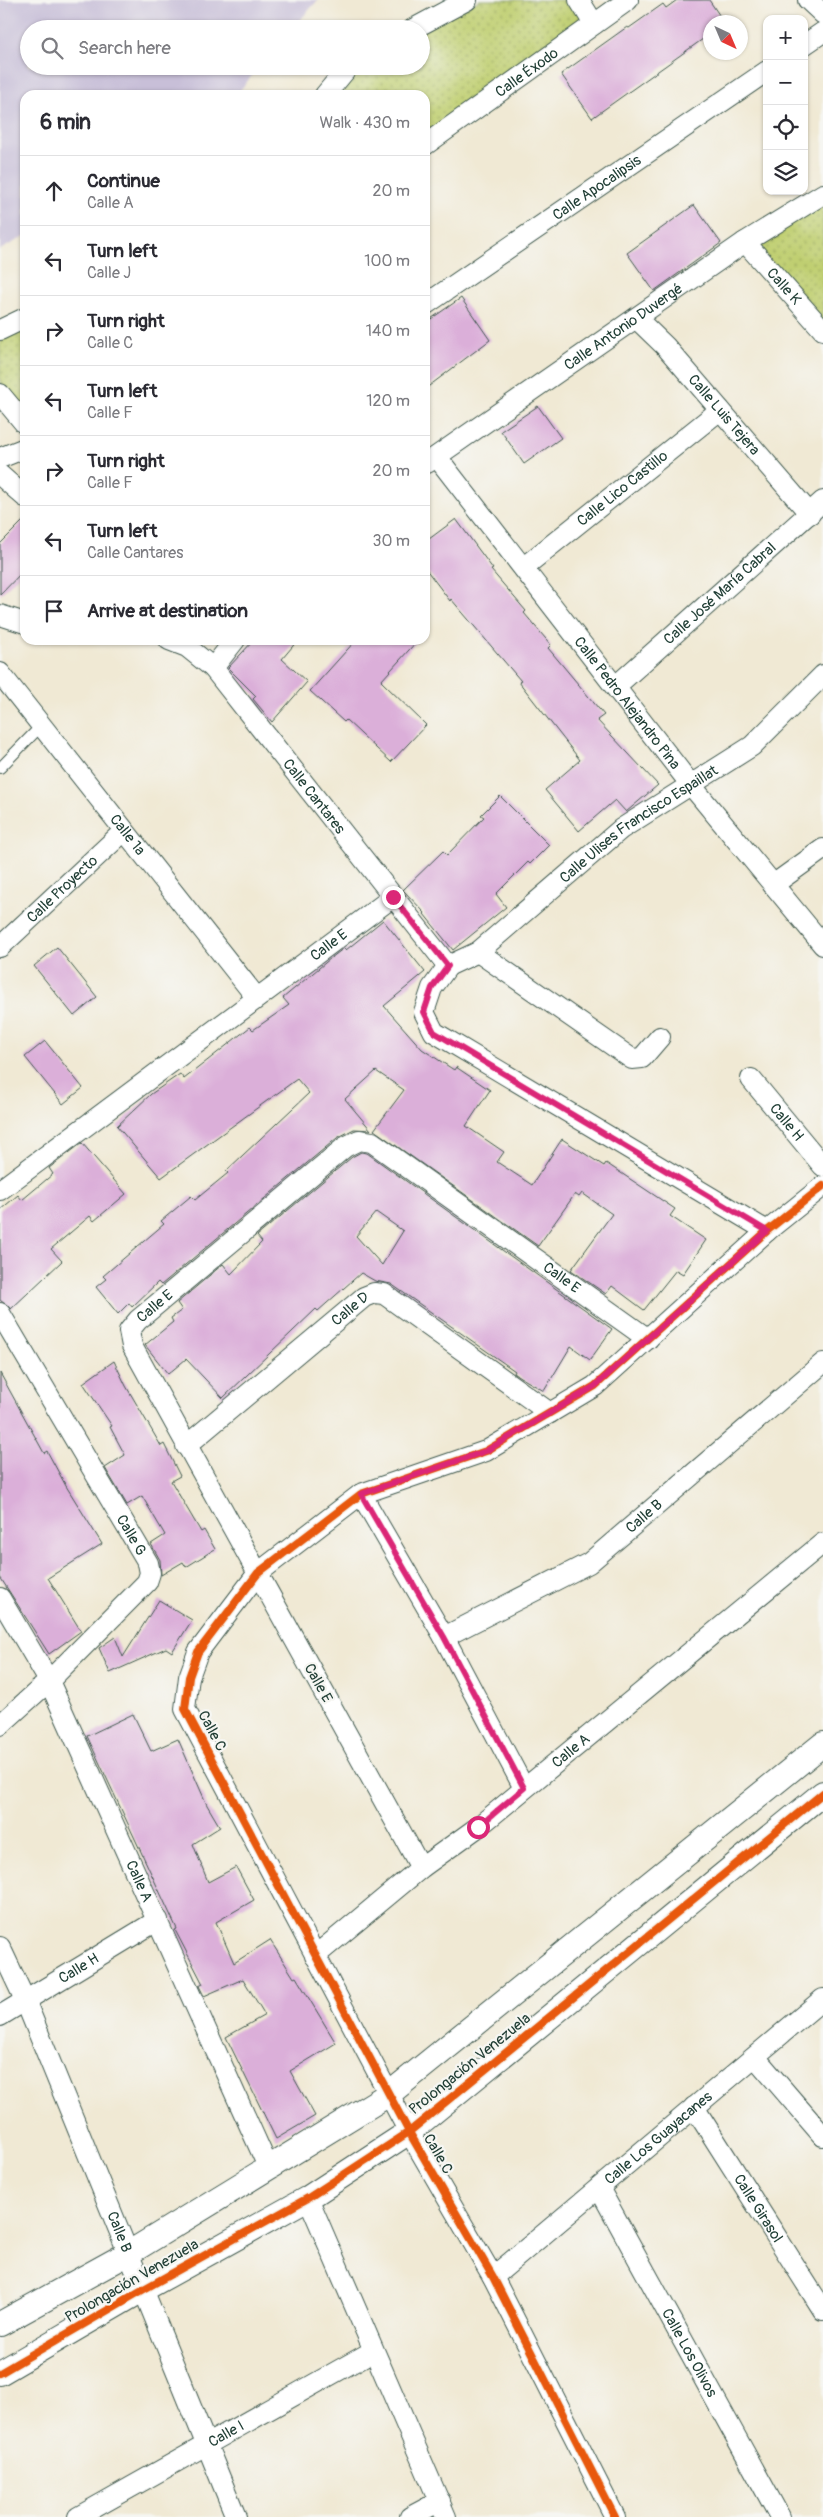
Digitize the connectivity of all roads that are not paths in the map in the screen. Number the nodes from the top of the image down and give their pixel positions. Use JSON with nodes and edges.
{"nodes":[{"id":1,"x":467,"y":0,"type":"edge"},
{"id":2,"x":579,"y":0,"type":"edge"},
{"id":3,"x":628,"y":0,"type":"edge"},
{"id":4,"x":808,"y":0,"type":"edge"},
{"id":5,"x":823,"y":14,"type":"edge"},
{"id":6,"x":430,"y":20,"type":"edge"},
{"id":7,"x":594,"y":24,"type":"junction"},
{"id":8,"x":823,"y":32,"type":"edge"},
{"id":9,"x":808,"y":42,"type":"edge"},
{"id":10,"x":763,"y":74,"type":"edge"},
{"id":11,"x":342,"y":75,"type":"edge"},
{"id":12,"x":329,"y":90,"type":"edge"},
{"id":13,"x":430,"y":141,"type":"edge"},
{"id":14,"x":823,"y":194,"type":"edge"},
{"id":15,"x":746,"y":242,"type":"junction"},
{"id":16,"x":430,"y":297,"type":"edge"},
{"id":17,"x":636,"y":318,"type":"junction"},
{"id":18,"x":20,"y":320,"type":"edge"},
{"id":19,"x":0,"y":330,"type":"edge"},
{"id":20,"x":823,"y":330,"type":"edge"},
{"id":21,"x":0,"y":394,"type":"edge"},
{"id":22,"x":720,"y":410,"type":"junction"},
{"id":23,"x":20,"y":418,"type":"edge"},
{"id":24,"x":20,"y":450,"type":"edge"},
{"id":25,"x":0,"y":458,"type":"edge"},
{"id":26,"x":431,"y":461,"type":"edge"},
{"id":27,"x":0,"y":475,"type":"edge"},
{"id":28,"x":20,"y":493,"type":"edge"},
{"id":29,"x":816,"y":507,"type":"edge"},
{"id":30,"x":524,"y":567,"type":"junction"},
{"id":31,"x":0,"y":615,"type":"edge"},
{"id":32,"x":20,"y":621,"type":"edge"},
{"id":33,"x":182,"y":645,"type":"edge"},
{"id":34,"x":231,"y":645,"type":"edge"},
{"id":35,"x":213,"y":668,"type":"junction"},
{"id":36,"x":0,"y":673,"type":"edge"},
{"id":37,"x":823,"y":675,"type":"edge"},
{"id":38,"x":616,"y":686,"type":"junction"},
{"id":39,"x":42,"y":726,"type":"junction"},
{"id":40,"x":0,"y":768,"type":"edge"},
{"id":41,"x":691,"y":785,"type":"junction"},
{"id":42,"x":124,"y":830,"type":"junction"},
{"id":43,"x":823,"y":849,"type":"edge"},
{"id":44,"x":773,"y":885,"type":"junction"},
{"id":45,"x":393,"y":897,"type":"junction"},
{"id":46,"x":823,"y":944,"type":"edge"},
{"id":47,"x":0,"y":947,"type":"edge"},
{"id":48,"x":478,"y":952,"type":"junction"},
{"id":49,"x":448,"y":966,"type":"junction"},
{"id":50,"x":256,"y":997,"type":"junction"},
{"id":51,"x":660,"y":1037,"type":"dead end"},
{"id":52,"x":751,"y":1079,"type":"dead end"},
{"id":53,"x":823,"y":1166,"type":"edge"},
{"id":54,"x":823,"y":1186,"type":"edge"},
{"id":55,"x":0,"y":1190,"type":"edge"},
{"id":56,"x":767,"y":1231,"type":"junction"},
{"id":57,"x":0,"y":1313,"type":"edge"},
{"id":58,"x":648,"y":1339,"type":"junction"},
{"id":59,"x":823,"y":1363,"type":"edge"},
{"id":60,"x":550,"y":1413,"type":"junction"},
{"id":61,"x":186,"y":1446,"type":"junction"},
{"id":62,"x":361,"y":1494,"type":"junction"},
{"id":63,"x":823,"y":1543,"type":"edge"},
{"id":64,"x":258,"y":1573,"type":"junction"},
{"id":65,"x":0,"y":1598,"type":"edge"},
{"id":66,"x":444,"y":1637,"type":"junction"},
{"id":67,"x":49,"y":1681,"type":"junction"},
{"id":68,"x":0,"y":1725,"type":"edge"},
{"id":69,"x":823,"y":1744,"type":"edge"},
{"id":70,"x":524,"y":1788,"type":"junction"},
{"id":71,"x":823,"y":1793,"type":"edge"},
{"id":72,"x":421,"y":1868,"type":"junction"},
{"id":73,"x":158,"y":1920,"type":"junction"},
{"id":74,"x":0,"y":1947,"type":"edge"},
{"id":75,"x":315,"y":1956,"type":"junction"},
{"id":76,"x":823,"y":1998,"type":"edge"},
{"id":77,"x":26,"y":2000,"type":"junction"},
{"id":78,"x":0,"y":2016,"type":"edge"},
{"id":79,"x":756,"y":2057,"type":"junction"},
{"id":80,"x":390,"y":2094,"type":"junction"},
{"id":81,"x":694,"y":2107,"type":"junction"},
{"id":82,"x":409,"y":2132,"type":"junction"},
{"id":83,"x":823,"y":2136,"type":"edge"},
{"id":84,"x":269,"y":2170,"type":"junction"},
{"id":85,"x":599,"y":2188,"type":"junction"},
{"id":86,"x":308,"y":2198,"type":"junction"},
{"id":87,"x":129,"y":2253,"type":"junction"},
{"id":88,"x":493,"y":2277,"type":"junction"},
{"id":89,"x":144,"y":2289,"type":"junction"},
{"id":90,"x":823,"y":2310,"type":"edge"},
{"id":91,"x":0,"y":2324,"type":"edge"},
{"id":92,"x":373,"y":2351,"type":"junction"},
{"id":93,"x":0,"y":2373,"type":"edge"},
{"id":94,"x":206,"y":2445,"type":"junction"},
{"id":95,"x":443,"y":2509,"type":"edge"},
{"id":96,"x":78,"y":2517,"type":"edge"},
{"id":97,"x":236,"y":2517,"type":"edge"},
{"id":98,"x":410,"y":2517,"type":"edge"},
{"id":99,"x":615,"y":2517,"type":"edge"},
{"id":100,"x":780,"y":2517,"type":"edge"}],
"edges":[{"from":1,"to":6,"type":"street"},
{"from":2,"to":7,"type":"street"},
{"from":3,"to":7,"type":"street","name":"Calle Éxodo"},
{"from":4,"to":5,"type":"street"},
{"from":7,"to":13,"type":"street","name":"Calle Éxodo"},
{"from":8,"to":9,"type":"street"},
{"from":10,"to":16,"type":"street","name":"Calle Apocalipsis"},
{"from":11,"to":12,"type":"street"},
{"from":14,"to":15,"type":"street","name":"Calle Antonio Duvergé"},
{"from":15,"to":17,"type":"street","name":"Calle Antonio Duvergé"},
{"from":15,"to":20,"type":"street","name":"Calle K"},
{"from":17,"to":22,"type":"street","name":"Calle Luis Tejera"},
{"from":17,"to":26,"type":"street","name":"Calle Antonio Duvergé"},
{"from":18,"to":19,"type":"street"},
{"from":21,"to":23,"type":"street"},
{"from":22,"to":29,"type":"street","name":"Calle Luis Tejera"},
{"from":22,"to":30,"type":"street","name":"Calle Lico Castillo"},
{"from":24,"to":25,"type":"street"},
{"from":26,"to":30,"type":"street","name":"Calle Pedro Alejandro Pina"},
{"from":27,"to":28,"type":"street"},
{"from":29,"to":38,"type":"street","name":"Calle José María Cabral"},
{"from":30,"to":38,"type":"street","name":"Calle Pedro Alejandro Pina"},
{"from":31,"to":32,"type":"street"},
{"from":33,"to":35,"type":"street","name":"Calle Cantares"},
{"from":34,"to":35,"type":"street"},
{"from":35,"to":45,"type":"street","name":"Calle Cantares"},
{"from":36,"to":39,"type":"street","name":"Calle 1a"},
{"from":37,"to":41,"type":"street","name":"Calle Ulises Francisco Espaillat"},
{"from":38,"to":41,"type":"street","name":"Calle Pedro Alejandro Pina"},
{"from":39,"to":40,"type":"lane"},
{"from":39,"to":42,"type":"street","name":"Calle 1a"},
{"from":41,"to":44,"type":"street","name":"Calle Pedro Alejandro Pina"},
{"from":41,"to":48,"type":"street","name":"Calle Ulises Francisco Espaillat"},
{"from":42,"to":47,"type":"street","name":"Calle Proyecto"},
{"from":42,"to":50,"type":"street","name":"Calle 1a"},
{"from":43,"to":44,"type":"street"},
{"from":44,"to":46,"type":"street","name":"Calle Pedro Alejandro Pina"},
{"from":45,"to":49,"type":"street","name":"Calle Cantares"},
{"from":45,"to":50,"type":"street","name":"Calle E"},
{"from":48,"to":49,"type":"street","name":"Calle Ulises Francisco Espaillat"},
{"from":48,"to":51,"type":"street"},
{"from":49,"to":56,"type":"street"},
{"from":50,"to":55,"type":"street","name":"Calle E"},
{"from":52,"to":53,"type":"street","name":"Calle H"},
{"from":54,"to":56,"type":"street","name":"Calle C"},
{"from":56,"to":58,"type":"street","name":"Calle C"},
{"from":57,"to":67,"type":"street","name":"Calle G"},
{"from":58,"to":60,"type":"street","name":"Calle C"},
{"from":58,"to":61,"type":"street","name":"Calle E"},
{"from":59,"to":66,"type":"street","name":"Calle B"},
{"from":60,"to":61,"type":"street","name":"Calle D"},
{"from":60,"to":62,"type":"street","name":"Calle C"},
{"from":61,"to":64,"type":"street","name":"Calle E"},
{"from":62,"to":64,"type":"street","name":"Calle C"},
{"from":62,"to":66,"type":"street"},
{"from":63,"to":70,"type":"street","name":"Calle A"},
{"from":64,"to":72,"type":"street","name":"Calle E"},
{"from":64,"to":75,"type":"street","name":"Calle C"},
{"from":65,"to":67,"type":"street","name":"Calle A"},
{"from":66,"to":70,"type":"street"},
{"from":67,"to":68,"type":"street","name":"Calle G"},
{"from":67,"to":73,"type":"street","name":"Calle A"},
{"from":69,"to":80,"type":"street","name":"Prolongación Venezuela"},
{"from":70,"to":72,"type":"street","name":"Calle A"},
{"from":71,"to":82,"type":"street","name":"Prolongación Venezuela"},
{"from":72,"to":75,"type":"street","name":"Calle A"},
{"from":73,"to":77,"type":"street","name":"Calle H"},
{"from":73,"to":84,"type":"street","name":"Calle A"},
{"from":74,"to":77,"type":"street","name":"Calle B"},
{"from":75,"to":80,"type":"street","name":"Calle C"},
{"from":76,"to":79,"type":"street","name":"Calle Los Guayacanes"},
{"from":77,"to":78,"type":"street","name":"Calle H"},
{"from":77,"to":87,"type":"street","name":"Calle B"},
{"from":79,"to":81,"type":"street","name":"Calle Los Guayacanes"},
{"from":79,"to":83,"type":"street"},
{"from":80,"to":82,"type":"street","name":"Calle C"},
{"from":80,"to":84,"type":"street","name":"Prolongación Venezuela"},
{"from":81,"to":85,"type":"street","name":"Calle Los Guayacanes"},
{"from":81,"to":90,"type":"street","name":"Calle Girasol"},
{"from":82,"to":86,"type":"street","name":"Prolongación Venezuela"},
{"from":82,"to":88,"type":"street","name":"Calle C"},
{"from":84,"to":87,"type":"street","name":"Prolongación Venezuela"},
{"from":85,"to":88,"type":"street","name":"Calle Los Guayacanes"},
{"from":85,"to":100,"type":"street","name":"Calle Los Olivos"},
{"from":86,"to":89,"type":"street","name":"Prolongación Venezuela"},
{"from":86,"to":92,"type":"street"},
{"from":87,"to":89,"type":"street","name":"Calle B"},
{"from":87,"to":91,"type":"street","name":"Prolongación Venezuela"},
{"from":88,"to":99,"type":"street","name":"Calle C"},
{"from":89,"to":93,"type":"street","name":"Prolongación Venezuela"},
{"from":89,"to":94,"type":"street","name":"Calle B"},
{"from":92,"to":94,"type":"street","name":"Calle I"},
{"from":92,"to":95,"type":"street"},
{"from":94,"to":96,"type":"street","name":"Calle I"},
{"from":94,"to":97,"type":"street","name":"Calle B"},
{"from":95,"to":98,"type":"street"}]}
